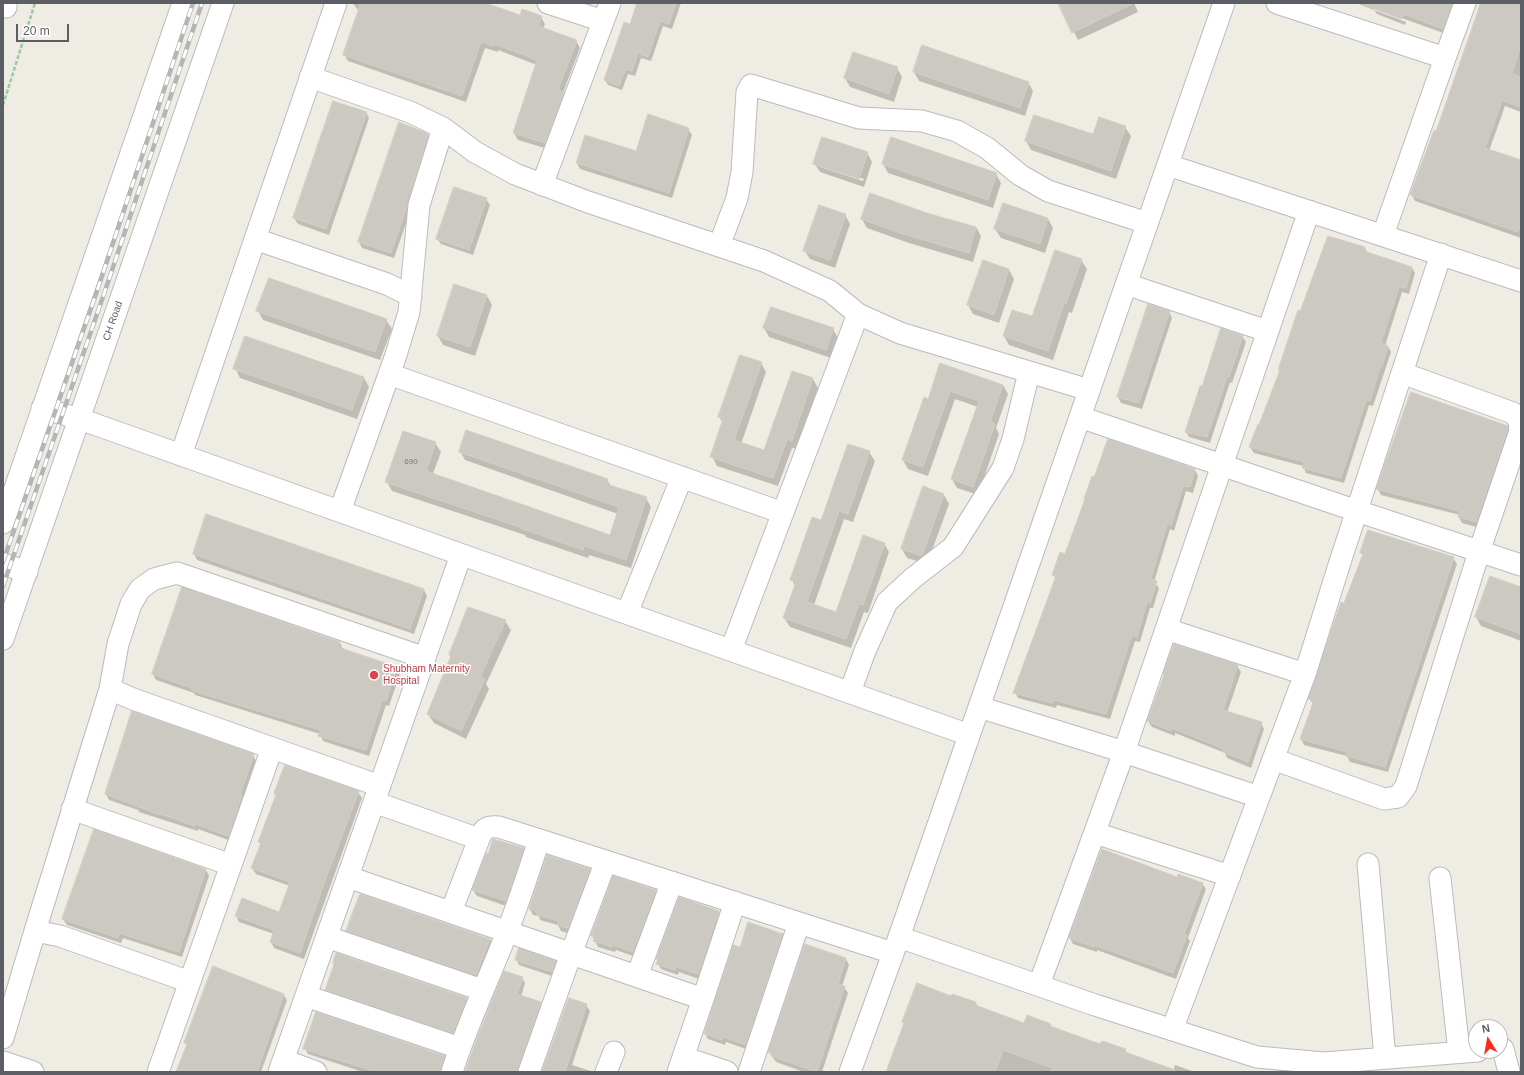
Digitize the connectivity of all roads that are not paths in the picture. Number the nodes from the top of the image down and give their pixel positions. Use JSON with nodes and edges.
{"nodes":[{"id":1,"x":183,"y":3,"type":"edge"},
{"id":2,"x":223,"y":3,"type":"edge"},
{"id":3,"x":336,"y":3,"type":"edge"},
{"id":4,"x":548,"y":3,"type":"edge"},
{"id":5,"x":1224,"y":3,"type":"edge"},
{"id":6,"x":1277,"y":3,"type":"edge"},
{"id":7,"x":1465,"y":3,"type":"edge"},
{"id":8,"x":606,"y":12,"type":"edge"},
{"id":9,"x":1445,"y":58,"type":"junction"},
{"id":10,"x":310,"y":77,"type":"junction"},
{"id":11,"x":443,"y":128,"type":"junction"},
{"id":12,"x":1168,"y":165,"type":"junction"},
{"id":13,"x":542,"y":184,"type":"junction"},
{"id":14,"x":1309,"y":211,"type":"junction"},
{"id":15,"x":1147,"y":223,"type":"junction"},
{"id":16,"x":1383,"y":235,"type":"junction"},
{"id":17,"x":255,"y":239,"type":"junction"},
{"id":18,"x":719,"y":246,"type":"junction"},
{"id":19,"x":1441,"y":254,"type":"junction"},
{"id":20,"x":1520,"y":278,"type":"edge"},
{"id":21,"x":1126,"y":284,"type":"junction"},
{"id":22,"x":410,"y":296,"type":"junction"},
{"id":23,"x":858,"y":314,"type":"junction"},
{"id":24,"x":1267,"y":331,"type":"junction"},
{"id":25,"x":1029,"y":372,"type":"junction"},
{"id":26,"x":1402,"y":373,"type":"junction"},
{"id":27,"x":390,"y":374,"type":"junction"},
{"id":28,"x":1089,"y":390,"type":"junction"},
{"id":29,"x":42,"y":408,"type":"junction"},
{"id":30,"x":1080,"y":417,"type":"junction"},
{"id":31,"x":80,"y":419,"type":"junction"},
{"id":32,"x":181,"y":455,"type":"junction"},
{"id":33,"x":1221,"y":465,"type":"junction"},
{"id":34,"x":682,"y":478,"type":"junction"},
{"id":35,"x":340,"y":511,"type":"junction"},
{"id":36,"x":1357,"y":511,"type":"junction"},
{"id":37,"x":783,"y":513,"type":"junction"},
{"id":38,"x":3,"y":523,"type":"edge"},
{"id":39,"x":1479,"y":552,"type":"junction"},
{"id":40,"x":461,"y":554,"type":"junction"},
{"id":41,"x":3,"y":564,"type":"edge"},
{"id":42,"x":1521,"y":565,"type":"edge"},
{"id":43,"x":27,"y":572,"type":"junction"},
{"id":44,"x":627,"y":613,"type":"junction"},
{"id":45,"x":1166,"y":629,"type":"junction"},
{"id":46,"x":3,"y":639,"type":"edge"},
{"id":47,"x":731,"y":650,"type":"junction"},
{"id":48,"x":425,"y":658,"type":"junction"},
{"id":49,"x":1305,"y":674,"type":"junction"},
{"id":50,"x":110,"y":689,"type":"junction"},
{"id":51,"x":850,"y":692,"type":"junction"},
{"id":52,"x":979,"y":707,"type":"junction"},
{"id":53,"x":969,"y":735,"type":"junction"},
{"id":54,"x":272,"y":748,"type":"junction"},
{"id":55,"x":1124,"y":752,"type":"junction"},
{"id":56,"x":1273,"y":759,"type":"junction"},
{"id":57,"x":377,"y":794,"type":"junction"},
{"id":58,"x":1259,"y":797,"type":"junction"},
{"id":59,"x":72,"y":809,"type":"junction"},
{"id":60,"x":1094,"y":833,"type":"junction"},
{"id":61,"x":479,"y":839,"type":"junction"},
{"id":62,"x":540,"y":840,"type":"junction"},
{"id":63,"x":606,"y":861,"type":"junction"},
{"id":64,"x":1368,"y":864,"type":"dead end"},
{"id":65,"x":231,"y":865,"type":"junction"},
{"id":66,"x":1230,"y":876,"type":"junction"},
{"id":67,"x":348,"y":877,"type":"junction"},
{"id":68,"x":1440,"y":878,"type":"dead end"},
{"id":69,"x":672,"y":882,"type":"junction"},
{"id":70,"x":735,"y":902,"type":"junction"},
{"id":71,"x":451,"y":912,"type":"junction"},
{"id":72,"x":799,"y":923,"type":"junction"},
{"id":73,"x":35,"y":931,"type":"junction"},
{"id":74,"x":507,"y":932,"type":"junction"},
{"id":75,"x":327,"y":937,"type":"junction"},
{"id":76,"x":896,"y":945,"type":"junction"},
{"id":77,"x":571,"y":954,"type":"junction"},
{"id":78,"x":638,"y":976,"type":"junction"},
{"id":79,"x":190,"y":982,"type":"junction"},
{"id":80,"x":1039,"y":985,"type":"junction"},
{"id":81,"x":482,"y":990,"type":"junction"},
{"id":82,"x":306,"y":996,"type":"junction"},
{"id":83,"x":703,"y":999,"type":"junction"},
{"id":84,"x":1172,"y":1030,"type":"junction"},
{"id":85,"x":3,"y":1038,"type":"edge"},
{"id":86,"x":460,"y":1048,"type":"junction"},
{"id":87,"x":1508,"y":1049,"type":"edge"},
{"id":88,"x":614,"y":1052,"type":"dead end"},
{"id":89,"x":1468,"y":1052,"type":"edge"},
{"id":90,"x":1386,"y":1058,"type":"junction"},
{"id":91,"x":3,"y":1062,"type":"edge"},
{"id":92,"x":680,"y":1064,"type":"edge"},
{"id":93,"x":282,"y":1066,"type":"edge"},
{"id":94,"x":34,"y":1072,"type":"edge"},
{"id":95,"x":158,"y":1072,"type":"edge"},
{"id":96,"x":316,"y":1072,"type":"edge"},
{"id":97,"x":452,"y":1072,"type":"edge"},
{"id":98,"x":529,"y":1072,"type":"edge"},
{"id":99,"x":606,"y":1072,"type":"edge"},
{"id":100,"x":727,"y":1072,"type":"edge"},
{"id":101,"x":749,"y":1072,"type":"edge"},
{"id":102,"x":850,"y":1072,"type":"edge"},
{"id":103,"x":1509,"y":1072,"type":"edge"}],
"edges":[{"from":1,"to":29,"type":"street"},
{"from":2,"to":31,"type":"street","name":"CH Road"},
{"from":3,"to":10,"type":"street"},
{"from":4,"to":8,"type":"street"},
{"from":5,"to":12,"type":"street"},
{"from":6,"to":9,"type":"street"},
{"from":7,"to":9,"type":"street"},
{"from":8,"to":13,"type":"street"},
{"from":9,"to":16,"type":"street"},
{"from":10,"to":11,"type":"street"},
{"from":10,"to":17,"type":"street"},
{"from":11,"to":13,"type":"street"},
{"from":11,"to":22,"type":"street"},
{"from":12,"to":14,"type":"street"},
{"from":12,"to":15,"type":"street"},
{"from":13,"to":18,"type":"street"},
{"from":14,"to":16,"type":"street"},
{"from":14,"to":24,"type":"street"},
{"from":15,"to":18,"type":"street"},
{"from":15,"to":21,"type":"street"},
{"from":16,"to":19,"type":"street"},
{"from":17,"to":22,"type":"street"},
{"from":17,"to":32,"type":"street"},
{"from":18,"to":23,"type":"street"},
{"from":19,"to":20,"type":"street"},
{"from":19,"to":26,"type":"street"},
{"from":21,"to":24,"type":"street"},
{"from":21,"to":28,"type":"street"},
{"from":22,"to":27,"type":"street"},
{"from":23,"to":25,"type":"street"},
{"from":23,"to":37,"type":"street"},
{"from":24,"to":33,"type":"street"},
{"from":25,"to":28,"type":"street"},
{"from":25,"to":51,"type":"street"},
{"from":26,"to":36,"type":"street"},
{"from":26,"to":39,"type":"street"},
{"from":27,"to":34,"type":"street"},
{"from":27,"to":35,"type":"street"},
{"from":28,"to":30,"type":"street"},
{"from":29,"to":31,"type":"street"},
{"from":29,"to":38,"type":"street"},
{"from":30,"to":33,"type":"street"},
{"from":30,"to":52,"type":"street"},
{"from":31,"to":32,"type":"street"},
{"from":31,"to":43,"type":"street","name":"CH Road"},
{"from":32,"to":35,"type":"street"},
{"from":33,"to":36,"type":"street"},
{"from":33,"to":45,"type":"street"},
{"from":34,"to":37,"type":"street"},
{"from":34,"to":44,"type":"street"},
{"from":35,"to":40,"type":"street"},
{"from":36,"to":39,"type":"street"},
{"from":36,"to":49,"type":"street"},
{"from":37,"to":47,"type":"street"},
{"from":39,"to":42,"type":"street"},
{"from":39,"to":56,"type":"street"},
{"from":40,"to":44,"type":"street"},
{"from":40,"to":48,"type":"street"},
{"from":41,"to":43,"type":"street"},
{"from":43,"to":46,"type":"street","name":"CH Road"},
{"from":44,"to":47,"type":"street"},
{"from":45,"to":49,"type":"street"},
{"from":45,"to":55,"type":"street"},
{"from":47,"to":51,"type":"street"},
{"from":48,"to":50,"type":"street"},
{"from":48,"to":57,"type":"street"},
{"from":49,"to":56,"type":"street"},
{"from":50,"to":54,"type":"street"},
{"from":50,"to":59,"type":"street"},
{"from":51,"to":53,"type":"street"},
{"from":52,"to":53,"type":"street"},
{"from":52,"to":55,"type":"street"},
{"from":53,"to":76,"type":"street"},
{"from":54,"to":57,"type":"street"},
{"from":54,"to":65,"type":"street"},
{"from":55,"to":58,"type":"street"},
{"from":55,"to":60,"type":"street"},
{"from":56,"to":58,"type":"street"},
{"from":57,"to":61,"type":"street"},
{"from":57,"to":67,"type":"street"},
{"from":58,"to":66,"type":"street"},
{"from":59,"to":65,"type":"street"},
{"from":59,"to":73,"type":"street"},
{"from":60,"to":66,"type":"street"},
{"from":60,"to":80,"type":"street"},
{"from":61,"to":62,"type":"street"},
{"from":61,"to":71,"type":"street"},
{"from":62,"to":63,"type":"street"},
{"from":62,"to":74,"type":"street"},
{"from":63,"to":69,"type":"street"},
{"from":63,"to":77,"type":"street"},
{"from":64,"to":90,"type":"street"},
{"from":65,"to":79,"type":"street"},
{"from":66,"to":84,"type":"street"},
{"from":67,"to":71,"type":"street"},
{"from":67,"to":75,"type":"street"},
{"from":68,"to":89,"type":"street"},
{"from":69,"to":70,"type":"street"},
{"from":69,"to":78,"type":"street"},
{"from":70,"to":72,"type":"street"},
{"from":70,"to":83,"type":"street"},
{"from":71,"to":74,"type":"street"},
{"from":72,"to":76,"type":"street"},
{"from":72,"to":101,"type":"street"},
{"from":73,"to":79,"type":"street"},
{"from":73,"to":85,"type":"street"},
{"from":74,"to":77,"type":"street"},
{"from":74,"to":81,"type":"street"},
{"from":75,"to":81,"type":"street"},
{"from":75,"to":82,"type":"street"},
{"from":76,"to":80,"type":"street"},
{"from":76,"to":102,"type":"street"},
{"from":77,"to":78,"type":"street"},
{"from":77,"to":98,"type":"street"},
{"from":78,"to":83,"type":"street"},
{"from":79,"to":95,"type":"street"},
{"from":80,"to":84,"type":"street"},
{"from":81,"to":86,"type":"street"},
{"from":82,"to":86,"type":"street"},
{"from":82,"to":93,"type":"street"},
{"from":83,"to":92,"type":"street"},
{"from":84,"to":90,"type":"street"},
{"from":86,"to":97,"type":"street"},
{"from":87,"to":103,"type":"street"},
{"from":88,"to":99,"type":"street"},
{"from":89,"to":90,"type":"street"},
{"from":91,"to":94,"type":"street"},
{"from":92,"to":100,"type":"street"},
{"from":93,"to":96,"type":"street"}]}
